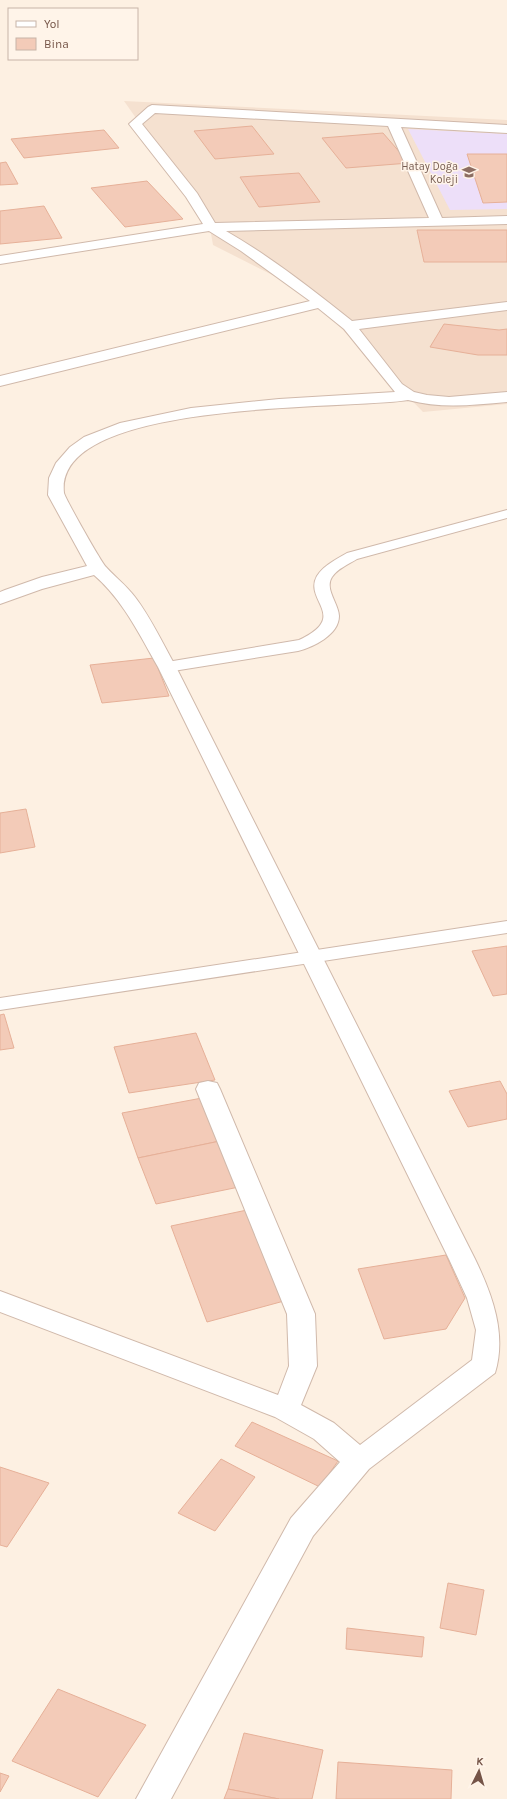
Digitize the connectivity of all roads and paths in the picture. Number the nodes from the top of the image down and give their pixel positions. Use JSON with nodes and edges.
{"nodes":[{"id":1,"x":393,"y":123,"type":"junction"},
{"id":2,"x":507,"y":129,"type":"edge"},
{"id":3,"x":507,"y":220,"type":"edge"},
{"id":4,"x":437,"y":222,"type":"junction"},
{"id":5,"x":211,"y":227,"type":"junction"},
{"id":6,"x":0,"y":260,"type":"edge"},
{"id":7,"x":321,"y":303,"type":"junction"},
{"id":8,"x":507,"y":306,"type":"edge"},
{"id":9,"x":349,"y":326,"type":"junction"},
{"id":10,"x":0,"y":381,"type":"edge"},
{"id":11,"x":409,"y":395,"type":"junction"},
{"id":12,"x":507,"y":397,"type":"edge"},
{"id":13,"x":507,"y":514,"type":"edge"},
{"id":14,"x":98,"y":570,"type":"junction"},
{"id":15,"x":0,"y":599,"type":"edge"},
{"id":16,"x":167,"y":667,"type":"junction"},
{"id":17,"x":507,"y":927,"type":"edge"},
{"id":18,"x":312,"y":958,"type":"junction"},
{"id":19,"x":0,"y":1004,"type":"edge"},
{"id":20,"x":208,"y":1089,"type":"dead end"},
{"id":21,"x":0,"y":1301,"type":"edge"},
{"id":22,"x":285,"y":1409,"type":"junction"},
{"id":23,"x":359,"y":1460,"type":"junction"},
{"id":24,"x":154,"y":1799,"type":"edge"}],
"edges":[{"from":1,"to":2,"type":"street"},
{"from":1,"to":4,"type":"street"},
{"from":1,"to":5,"type":"street"},
{"from":3,"to":4,"type":"street"},
{"from":4,"to":5,"type":"street"},
{"from":5,"to":6,"type":"street"},
{"from":5,"to":7,"type":"street"},
{"from":7,"to":9,"type":"street"},
{"from":7,"to":10,"type":"street"},
{"from":8,"to":9,"type":"street"},
{"from":9,"to":11,"type":"street"},
{"from":11,"to":12,"type":"street"},
{"from":11,"to":14,"type":"street"},
{"from":13,"to":16,"type":"lane"},
{"from":14,"to":15,"type":"street"},
{"from":14,"to":16,"type":"street"},
{"from":16,"to":18,"type":"street"},
{"from":17,"to":18,"type":"lane"},
{"from":18,"to":19,"type":"lane"},
{"from":18,"to":23,"type":"street"},
{"from":20,"to":22,"type":"street"},
{"from":21,"to":22,"type":"street"},
{"from":22,"to":23,"type":"street"},
{"from":23,"to":24,"type":"street"}]}
